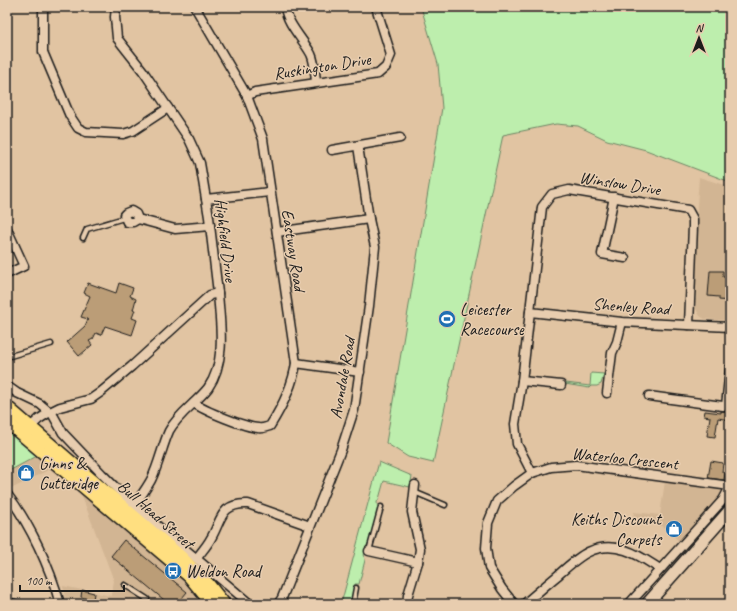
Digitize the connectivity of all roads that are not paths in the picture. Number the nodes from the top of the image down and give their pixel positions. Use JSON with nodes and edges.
{"nodes":[{"id":1,"x":43,"y":7,"type":"edge"},
{"id":2,"x":116,"y":7,"type":"edge"},
{"id":3,"x":195,"y":7,"type":"edge"},
{"id":4,"x":285,"y":7,"type":"edge"},
{"id":5,"x":376,"y":7,"type":"edge"},
{"id":6,"x":316,"y":82,"type":"junction"},
{"id":7,"x":247,"y":96,"type":"junction"},
{"id":8,"x":168,"y":108,"type":"junction"},
{"id":9,"x":400,"y":138,"type":"dead end"},
{"id":10,"x":358,"y":146,"type":"junction"},
{"id":11,"x":332,"y":150,"type":"dead end"},
{"id":12,"x":270,"y":192,"type":"junction"},
{"id":13,"x":614,"y":197,"type":"junction"},
{"id":14,"x":206,"y":199,"type":"junction"},
{"id":15,"x":124,"y":218,"type":"joint"},
{"id":16,"x":369,"y":219,"type":"junction"},
{"id":17,"x":210,"y":226,"type":"junction"},
{"id":18,"x":7,"y":229,"type":"edge"},
{"id":19,"x":277,"y":232,"type":"junction"},
{"id":20,"x":83,"y":238,"type":"dead end"},
{"id":21,"x":625,"y":258,"type":"dead end"},
{"id":22,"x":7,"y":274,"type":"edge"},
{"id":23,"x":218,"y":293,"type":"junction"},
{"id":24,"x":530,"y":312,"type":"junction"},
{"id":25,"x":622,"y":322,"type":"junction"},
{"id":26,"x":689,"y":325,"type":"junction"},
{"id":27,"x":730,"y":327,"type":"edge"},
{"id":28,"x":51,"y":344,"type":"dead end"},
{"id":29,"x":7,"y":357,"type":"edge"},
{"id":30,"x":296,"y":364,"type":"junction"},
{"id":31,"x":728,"y":368,"type":"dead end"},
{"id":32,"x":360,"y":372,"type":"junction"},
{"id":33,"x":522,"y":381,"type":"junction"},
{"id":34,"x":561,"y":385,"type":"dead end"},
{"id":35,"x":7,"y":386,"type":"edge"},
{"id":36,"x":662,"y":388,"type":"dead end"},
{"id":37,"x":606,"y":393,"type":"dead end"},
{"id":38,"x":649,"y":396,"type":"dead end"},
{"id":39,"x":661,"y":397,"type":"junction"},
{"id":40,"x":194,"y":403,"type":"junction"},
{"id":41,"x":727,"y":405,"type":"edge"},
{"id":42,"x":7,"y":407,"type":"edge"},
{"id":43,"x":50,"y":412,"type":"junction"},
{"id":44,"x":7,"y":422,"type":"edge"},
{"id":45,"x":26,"y":431,"type":"junction"},
{"id":46,"x":532,"y":473,"type":"junction"},
{"id":47,"x":730,"y":487,"type":"edge"},
{"id":48,"x":415,"y":489,"type":"joint"},
{"id":49,"x":7,"y":494,"type":"edge"},
{"id":50,"x":445,"y":505,"type":"dead end"},
{"id":51,"x":134,"y":506,"type":"junction"},
{"id":52,"x":381,"y":507,"type":"dead end"},
{"id":53,"x":730,"y":510,"type":"edge"},
{"id":54,"x":310,"y":526,"type":"junction"},
{"id":55,"x":369,"y":551,"type":"joint"},
{"id":56,"x":196,"y":558,"type":"junction"},
{"id":57,"x":418,"y":562,"type":"junction"},
{"id":58,"x":660,"y":569,"type":"junction"},
{"id":59,"x":125,"y":585,"type":"dead end"},
{"id":60,"x":356,"y":588,"type":"dead end"},
{"id":61,"x":7,"y":602,"type":"edge"},
{"id":62,"x":15,"y":604,"type":"edge"},
{"id":63,"x":60,"y":604,"type":"edge"},
{"id":64,"x":144,"y":604,"type":"edge"},
{"id":65,"x":212,"y":604,"type":"edge"},
{"id":66,"x":224,"y":604,"type":"edge"},
{"id":67,"x":250,"y":604,"type":"edge"},
{"id":68,"x":278,"y":604,"type":"edge"},
{"id":69,"x":353,"y":604,"type":"edge"},
{"id":70,"x":407,"y":604,"type":"edge"},
{"id":71,"x":514,"y":604,"type":"edge"},
{"id":72,"x":524,"y":604,"type":"edge"},
{"id":73,"x":628,"y":604,"type":"edge"},
{"id":74,"x":647,"y":604,"type":"edge"}],
"edges":[{"from":1,"to":8,"type":"street"},
{"from":2,"to":8,"type":"street","name":"Highfield Drive"},
{"from":3,"to":7,"type":"street","name":"Eastway Road"},
{"from":4,"to":6,"type":"street"},
{"from":5,"to":6,"type":"street","name":"Ruskington Drive"},
{"from":6,"to":7,"type":"street","name":"Ruskington Drive"},
{"from":7,"to":12,"type":"street","name":"Eastway Road"},
{"from":8,"to":14,"type":"street","name":"Highfield Drive"},
{"from":9,"to":10,"type":"street"},
{"from":10,"to":11,"type":"street"},
{"from":10,"to":16,"type":"street","name":"Avondale Road"},
{"from":12,"to":14,"type":"street"},
{"from":12,"to":19,"type":"street","name":"Eastway Road"},
{"from":13,"to":21,"type":"street"},
{"from":13,"to":24,"type":"street","name":"Winslow Drive"},
{"from":13,"to":26,"type":"street","name":"Winslow Drive"},
{"from":14,"to":17,"type":"street","name":"Highfield Drive"},
{"from":15,"to":17,"type":"street"},
{"from":15,"to":20,"type":"lane"},
{"from":16,"to":19,"type":"street"},
{"from":16,"to":32,"type":"street","name":"Avondale Road"},
{"from":17,"to":23,"type":"street","name":"Highfield Drive"},
{"from":18,"to":22,"type":"street"},
{"from":19,"to":30,"type":"street","name":"Eastway Road"},
{"from":23,"to":40,"type":"street"},
{"from":23,"to":43,"type":"street","name":"Highfield Drive"},
{"from":24,"to":25,"type":"street","name":"Shenley Road"},
{"from":24,"to":33,"type":"street","name":"Winslow Drive"},
{"from":25,"to":26,"type":"street","name":"Shenley Road"},
{"from":25,"to":37,"type":"street"},
{"from":26,"to":27,"type":"street","name":"Shenley Road"},
{"from":28,"to":29,"type":"lane"},
{"from":30,"to":32,"type":"street"},
{"from":30,"to":40,"type":"street","name":"Eastway Road"},
{"from":31,"to":41,"type":"lane"},
{"from":32,"to":54,"type":"street","name":"Avondale Road"},
{"from":33,"to":34,"type":"street"},
{"from":33,"to":46,"type":"street","name":"Winslow Drive"},
{"from":35,"to":43,"type":"street"},
{"from":36,"to":39,"type":"street"},
{"from":38,"to":39,"type":"street"},
{"from":39,"to":41,"type":"street"},
{"from":40,"to":51,"type":"street"},
{"from":42,"to":45,"type":"main road","name":"Bull Head Street"},
{"from":43,"to":45,"type":"street","name":"Highfield Drive"},
{"from":43,"to":51,"type":"street"},
{"from":44,"to":45,"type":"main road","name":"Bull Head Street"},
{"from":45,"to":65,"type":"main road","name":"Bull Head Street"},
{"from":45,"to":66,"type":"main road","name":"Bull Head Street"},
{"from":46,"to":47,"type":"street","name":"Waterloo Crescent"},
{"from":46,"to":71,"type":"street","name":"Waterloo Crescent"},
{"from":47,"to":58,"type":"street"},
{"from":48,"to":50,"type":"lane"},
{"from":48,"to":57,"type":"street"},
{"from":49,"to":63,"type":"street"},
{"from":51,"to":56,"type":"street"},
{"from":52,"to":55,"type":"lane"},
{"from":53,"to":74,"type":"main road"},
{"from":54,"to":56,"type":"street"},
{"from":54,"to":68,"type":"street","name":"Avondale Road"},
{"from":55,"to":57,"type":"street"},
{"from":56,"to":67,"type":"street"},
{"from":57,"to":70,"type":"street"},
{"from":58,"to":72,"type":"street"},
{"from":58,"to":73,"type":"street"},
{"from":59,"to":64,"type":"lane"},
{"from":60,"to":69,"type":"lane"},
{"from":61,"to":62,"type":"street"}]}
